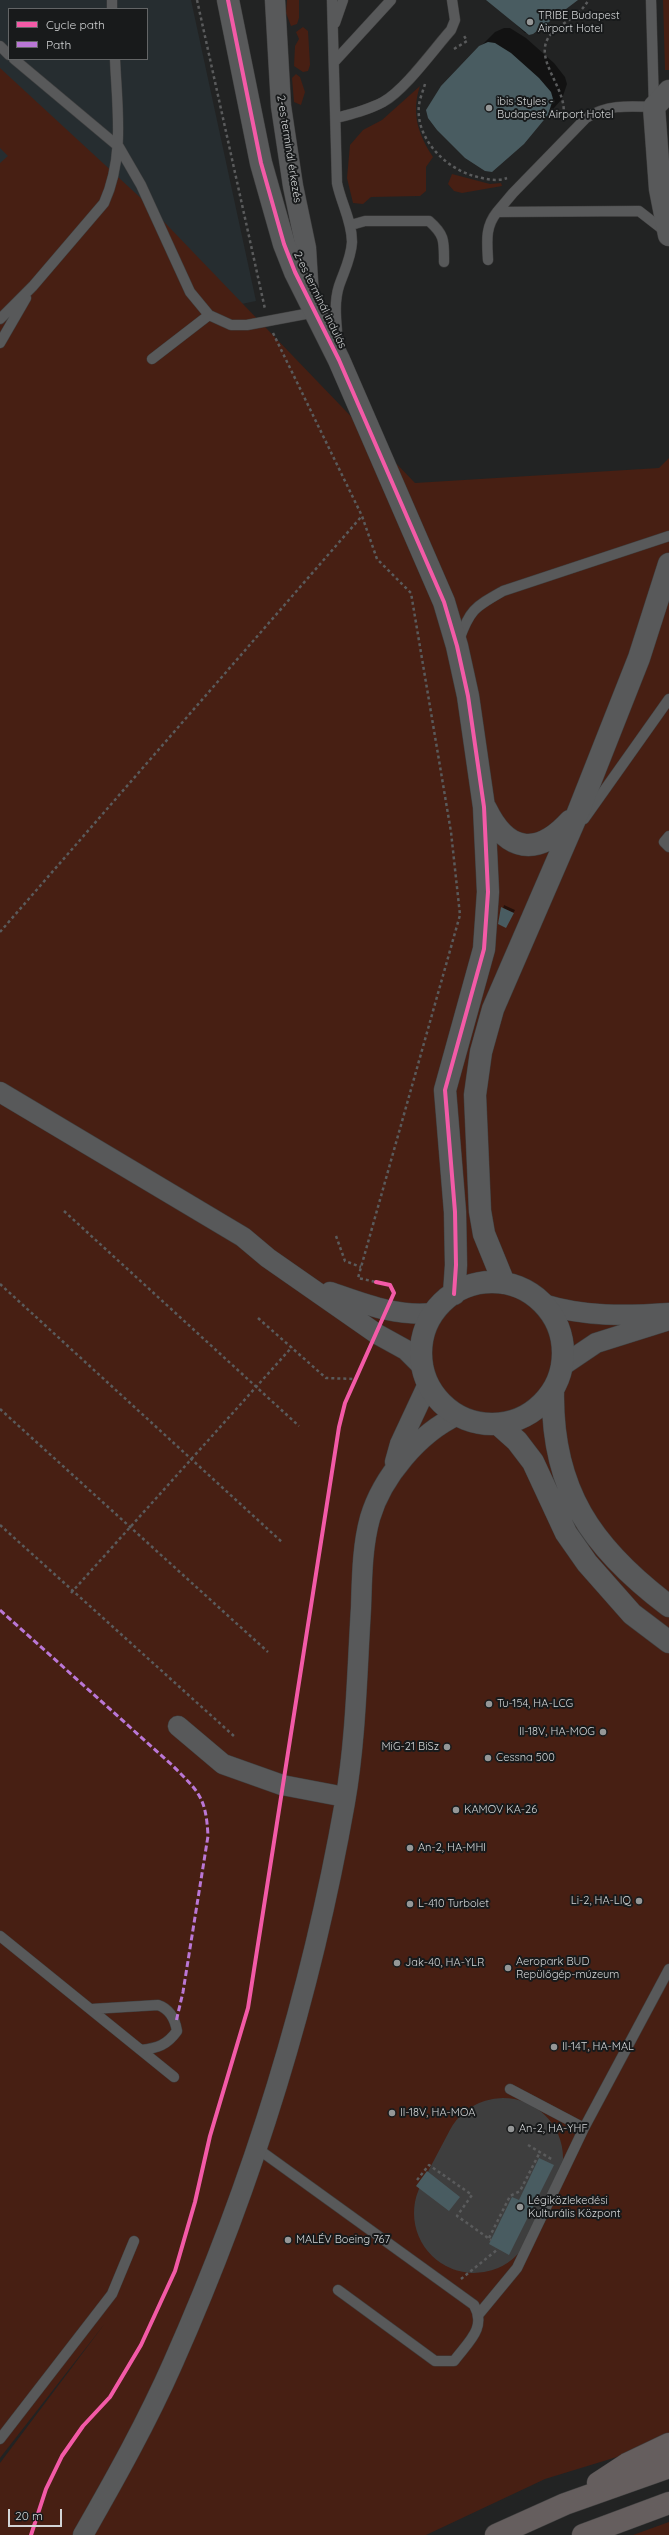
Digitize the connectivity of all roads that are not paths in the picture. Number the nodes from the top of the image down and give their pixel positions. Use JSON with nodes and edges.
{"nodes":[{"id":1,"x":228,"y":0,"type":"edge"},
{"id":2,"x":275,"y":0,"type":"edge"},
{"id":3,"x":332,"y":0,"type":"edge"},
{"id":4,"x":343,"y":0,"type":"edge"},
{"id":5,"x":391,"y":0,"type":"edge"},
{"id":6,"x":452,"y":0,"type":"edge"},
{"id":7,"x":651,"y":0,"type":"edge"},
{"id":8,"x":334,"y":27,"type":"junction"},
{"id":9,"x":0,"y":46,"type":"edge"},
{"id":10,"x":8,"y":54,"type":"edge"},
{"id":11,"x":15,"y":60,"type":"edge"},
{"id":12,"x":115,"y":60,"type":"edge"},
{"id":13,"x":335,"y":61,"type":"junction"},
{"id":14,"x":669,"y":91,"type":"edge"},
{"id":15,"x":654,"y":107,"type":"junction"},
{"id":16,"x":336,"y":118,"type":"junction"},
{"id":17,"x":119,"y":147,"type":"junction"},
{"id":18,"x":497,"y":212,"type":"junction"},
{"id":19,"x":350,"y":224,"type":"junction"},
{"id":20,"x":669,"y":235,"type":"edge"},
{"id":21,"x":488,"y":260,"type":"dead end"},
{"id":22,"x":444,"y":262,"type":"dead end"},
{"id":23,"x":33,"y":286,"type":"junction"},
{"id":24,"x":313,"y":305,"type":"junction"},
{"id":25,"x":209,"y":315,"type":"junction"},
{"id":26,"x":0,"y":319,"type":"edge"},
{"id":27,"x":0,"y":343,"type":"edge"},
{"id":28,"x":152,"y":359,"type":"dead end"},
{"id":29,"x":339,"y":360,"type":"junction"},
{"id":30,"x":669,"y":536,"type":"edge"},
{"id":31,"x":669,"y":564,"type":"edge"},
{"id":32,"x":457,"y":646,"type":"junction"},
{"id":33,"x":669,"y":699,"type":"edge"},
{"id":34,"x":484,"y":807,"type":"junction"},
{"id":35,"x":577,"y":815,"type":"junction"},
{"id":36,"x":669,"y":836,"type":"edge"},
{"id":37,"x":669,"y":846,"type":"edge"},
{"id":38,"x":559,"y":855,"type":"junction"},
{"id":39,"x":0,"y":1092,"type":"edge"},
{"id":40,"x":504,"y":1283,"type":"junction"},
{"id":41,"x":311,"y":1286,"type":"junction"},
{"id":42,"x":454,"y":1294,"type":"junction"},
{"id":43,"x":543,"y":1304,"type":"junction"},
{"id":44,"x":434,"y":1313,"type":"junction"},
{"id":45,"x":669,"y":1313,"type":"edge"},
{"id":46,"x":669,"y":1320,"type":"edge"},
{"id":47,"x":562,"y":1366,"type":"junction"},
{"id":48,"x":425,"y":1375,"type":"junction"},
{"id":49,"x":553,"y":1390,"type":"junction"},
{"id":50,"x":458,"y":1416,"type":"junction"},
{"id":51,"x":498,"y":1424,"type":"junction"},
{"id":52,"x":390,"y":1479,"type":"junction"},
{"id":53,"x":669,"y":1606,"type":"edge"},
{"id":54,"x":669,"y":1642,"type":"edge"},
{"id":55,"x":178,"y":1726,"type":"dead end"},
{"id":56,"x":346,"y":1797,"type":"junction"},
{"id":57,"x":0,"y":1936,"type":"edge"},
{"id":58,"x":669,"y":1968,"type":"edge"},
{"id":59,"x":92,"y":2010,"type":"junction"},
{"id":60,"x":141,"y":2050,"type":"junction"},
{"id":61,"x":174,"y":2077,"type":"dead end"},
{"id":62,"x":510,"y":2089,"type":"dead end"},
{"id":63,"x":584,"y":2128,"type":"junction"},
{"id":64,"x":258,"y":2149,"type":"junction"},
{"id":65,"x":134,"y":2241,"type":"dead end"},
{"id":66,"x":338,"y":2290,"type":"dead end"},
{"id":67,"x":479,"y":2314,"type":"junction"},
{"id":68,"x":0,"y":2438,"type":"edge"},
{"id":69,"x":669,"y":2444,"type":"edge"},
{"id":70,"x":669,"y":2466,"type":"edge"},
{"id":71,"x":669,"y":2503,"type":"edge"},
{"id":72,"x":565,"y":2504,"type":"junction"},
{"id":73,"x":83,"y":2535,"type":"edge"},
{"id":74,"x":496,"y":2535,"type":"edge"},
{"id":75,"x":583,"y":2535,"type":"edge"}],
"edges":[{"from":1,"to":24,"type":"street","name":"2-es terminál indulás"},
{"from":2,"to":24,"type":"street","name":"2-es terminál érkezés"},
{"from":3,"to":8,"type":"lane"},
{"from":4,"to":8,"type":"lane"},
{"from":5,"to":13,"type":"lane"},
{"from":6,"to":16,"type":"lane"},
{"from":7,"to":15,"type":"lane"},
{"from":8,"to":13,"type":"lane"},
{"from":9,"to":10,"type":"lane"},
{"from":11,"to":17,"type":"lane"},
{"from":12,"to":17,"type":"lane"},
{"from":13,"to":16,"type":"lane"},
{"from":14,"to":15,"type":"street"},
{"from":15,"to":18,"type":"lane"},
{"from":15,"to":20,"type":"street"},
{"from":16,"to":19,"type":"lane"},
{"from":17,"to":23,"type":"lane"},
{"from":17,"to":25,"type":"lane"},
{"from":18,"to":20,"type":"lane"},
{"from":18,"to":21,"type":"lane"},
{"from":19,"to":22,"type":"lane"},
{"from":19,"to":29,"type":"lane"},
{"from":23,"to":26,"type":"lane"},
{"from":23,"to":27,"type":"lane"},
{"from":24,"to":25,"type":"lane"},
{"from":24,"to":29,"type":"street","name":"2-es terminál indulás"},
{"from":25,"to":28,"type":"lane"},
{"from":29,"to":32,"type":"street","name":"2-es terminál indulás"},
{"from":30,"to":32,"type":"lane"},
{"from":31,"to":35,"type":"street"},
{"from":32,"to":34,"type":"street","name":"2-es terminál indulás"},
{"from":33,"to":38,"type":"lane"},
{"from":34,"to":35,"type":"street"},
{"from":34,"to":42,"type":"street"},
{"from":35,"to":38,"type":"street"},
{"from":36,"to":37,"type":"lane"},
{"from":38,"to":40,"type":"street"},
{"from":39,"to":41,"type":"street"},
{"from":40,"to":42,"type":"street"},
{"from":40,"to":43,"type":"street"},
{"from":41,"to":44,"type":"street"},
{"from":41,"to":48,"type":"street"},
{"from":42,"to":44,"type":"street"},
{"from":43,"to":45,"type":"street"},
{"from":43,"to":47,"type":"street"},
{"from":44,"to":48,"type":"street"},
{"from":46,"to":47,"type":"street"},
{"from":47,"to":49,"type":"street"},
{"from":48,"to":50,"type":"street"},
{"from":48,"to":52,"type":"street"},
{"from":49,"to":51,"type":"street"},
{"from":49,"to":53,"type":"street"},
{"from":50,"to":51,"type":"street"},
{"from":50,"to":52,"type":"street"},
{"from":51,"to":54,"type":"street"},
{"from":52,"to":56,"type":"street"},
{"from":55,"to":56,"type":"street"},
{"from":56,"to":64,"type":"street"},
{"from":57,"to":59,"type":"lane"},
{"from":58,"to":63,"type":"lane"},
{"from":59,"to":60,"type":"lane"},
{"from":59,"to":60,"type":"lane"},
{"from":60,"to":61,"type":"lane"},
{"from":62,"to":63,"type":"lane"},
{"from":63,"to":67,"type":"lane"},
{"from":64,"to":67,"type":"lane"},
{"from":64,"to":73,"type":"street"},
{"from":65,"to":68,"type":"lane"},
{"from":66,"to":67,"type":"lane"},
{"from":69,"to":72,"type":"highway"},
{"from":70,"to":72,"type":"highway"},
{"from":71,"to":75,"type":"highway"},
{"from":72,"to":74,"type":"highway"}]}
